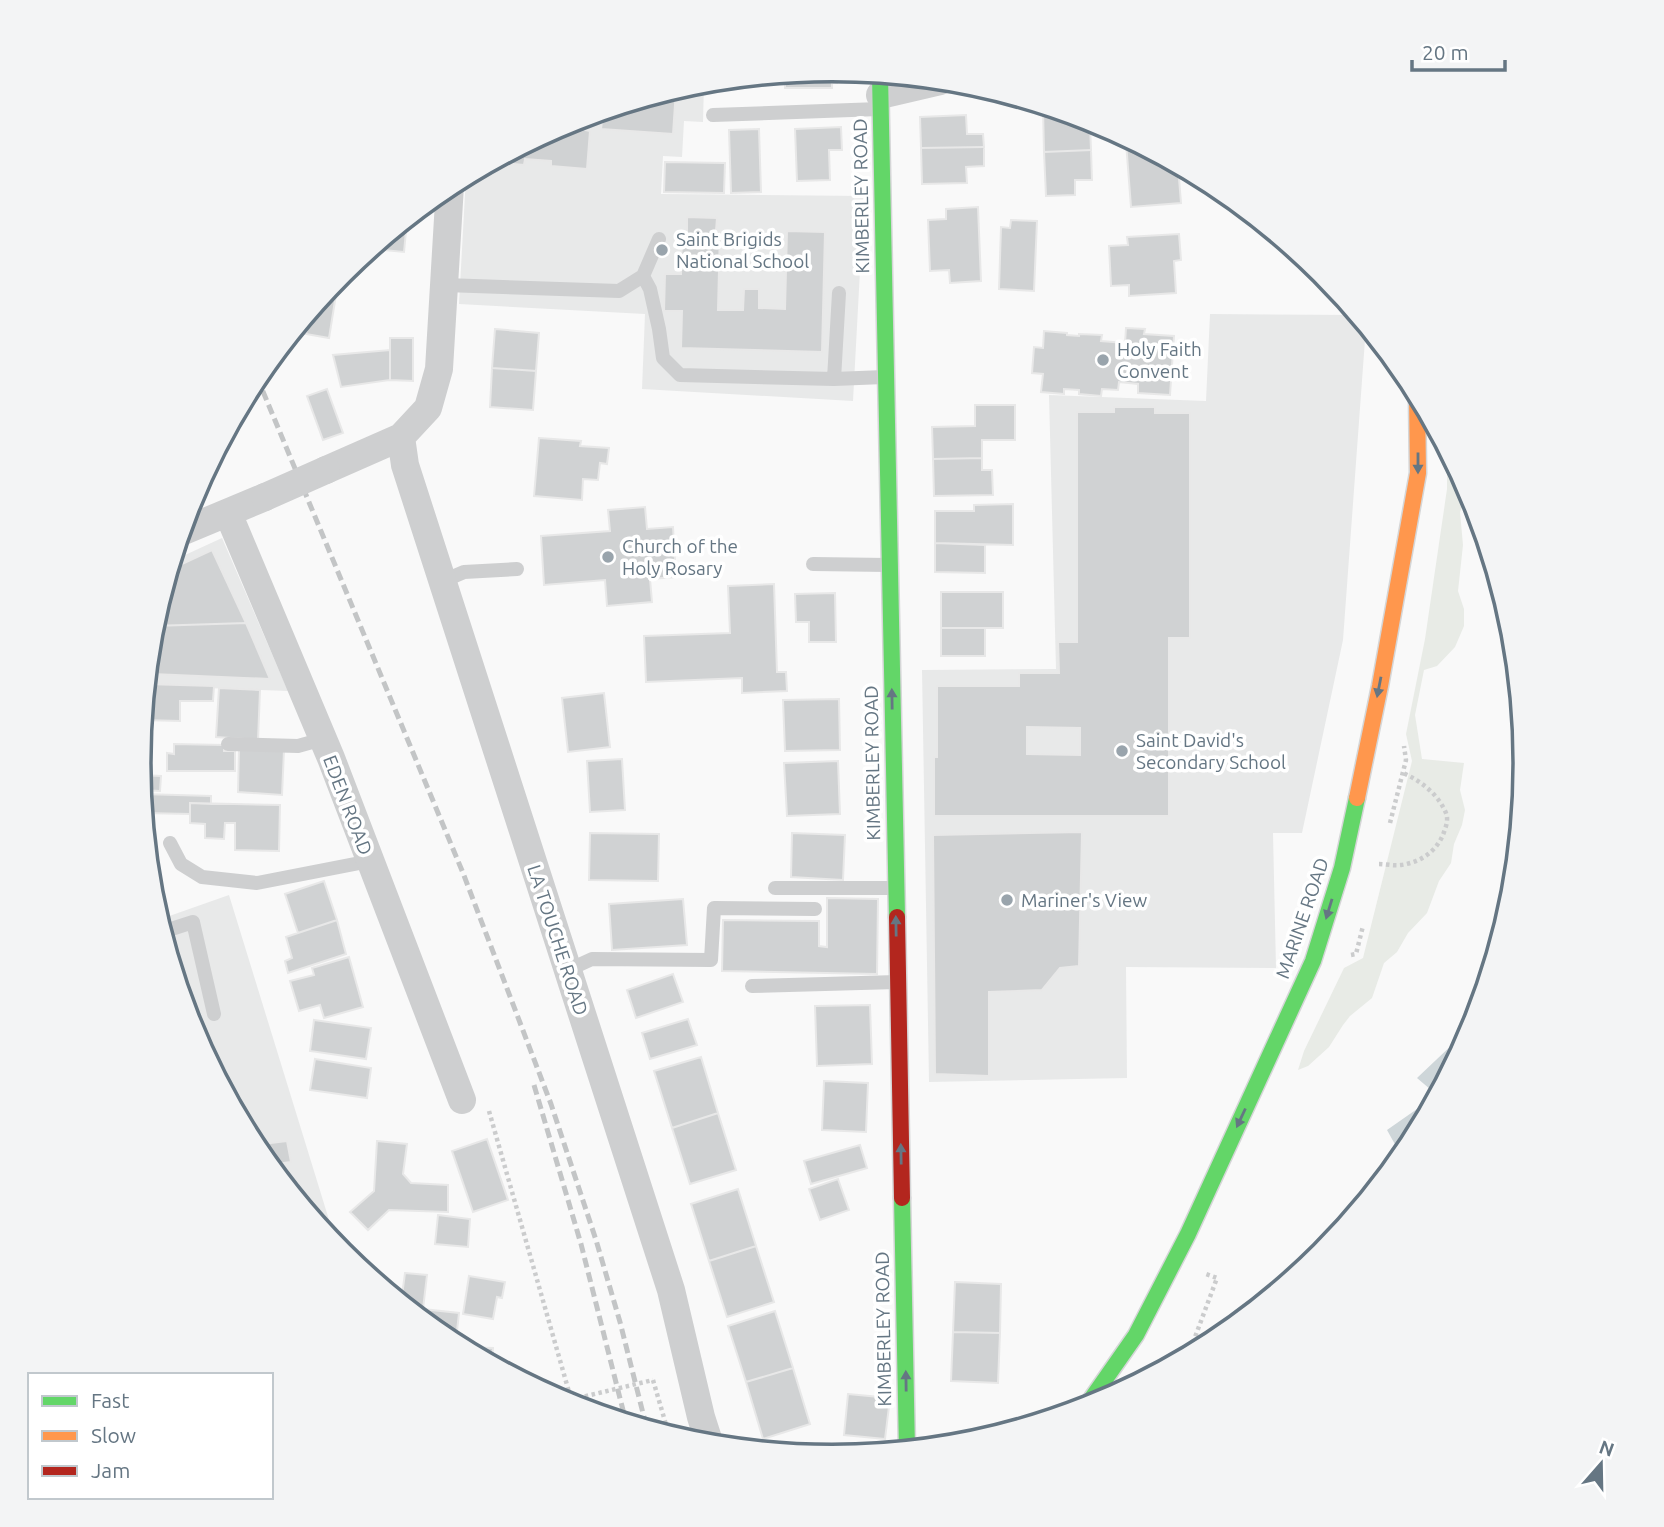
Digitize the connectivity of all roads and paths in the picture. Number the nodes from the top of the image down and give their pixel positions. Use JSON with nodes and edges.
{"nodes":[{"id":1,"x":910,"y":87,"type":"edge"},
{"id":2,"x":880,"y":93,"type":"edge"},
{"id":3,"x":713,"y":115,"type":"dead end"},
{"id":4,"x":449,"y":200,"type":"edge"},
{"id":5,"x":659,"y":239,"type":"dead end"},
{"id":6,"x":643,"y":276,"type":"junction"},
{"id":7,"x":445,"y":285,"type":"junction"},
{"id":8,"x":839,"y":293,"type":"dead end"},
{"id":9,"x":886,"y":377,"type":"junction"},
{"id":10,"x":834,"y":379,"type":"junction"},
{"id":11,"x":1418,"y":417,"type":"edge"},
{"id":12,"x":401,"y":437,"type":"junction"},
{"id":13,"x":228,"y":513,"type":"junction"},
{"id":14,"x":194,"y":526,"type":"edge"},
{"id":15,"x":813,"y":564,"type":"dead end"},
{"id":16,"x":889,"y":565,"type":"junction"},
{"id":17,"x":517,"y":569,"type":"dead end"},
{"id":18,"x":443,"y":582,"type":"junction"},
{"id":19,"x":323,"y":739,"type":"junction"},
{"id":20,"x":228,"y":744,"type":"dead end"},
{"id":21,"x":1402,"y":773,"type":"dead end"},
{"id":22,"x":170,"y":843,"type":"dead end"},
{"id":23,"x":370,"y":861,"type":"junction"},
{"id":24,"x":1379,"y":864,"type":"dead end"},
{"id":25,"x":775,"y":888,"type":"dead end"},
{"id":26,"x":896,"y":888,"type":"junction"},
{"id":27,"x":815,"y":909,"type":"dead end"},
{"id":28,"x":171,"y":929,"type":"edge"},
{"id":29,"x":568,"y":970,"type":"junction"},
{"id":30,"x":897,"y":982,"type":"junction"},
{"id":31,"x":752,"y":986,"type":"dead end"},
{"id":32,"x":214,"y":1014,"type":"dead end"},
{"id":33,"x":462,"y":1100,"type":"joint"},
{"id":34,"x":1197,"y":1270,"type":"dead end"},
{"id":35,"x":1194,"y":1340,"type":"edge"},
{"id":36,"x":1097,"y":1391,"type":"edge"},
{"id":37,"x":569,"y":1392,"type":"edge"},
{"id":38,"x":582,"y":1397,"type":"edge"},
{"id":39,"x":666,"y":1424,"type":"edge"},
{"id":40,"x":706,"y":1433,"type":"edge"},
{"id":41,"x":907,"y":1440,"type":"edge"}],
"edges":[{"from":1,"to":2,"type":"street"},
{"from":2,"to":3,"type":"lane"},
{"from":2,"to":9,"type":"street","name":"KIMBERLEY ROAD"},
{"from":4,"to":7,"type":"street"},
{"from":5,"to":6,"type":"lane"},
{"from":6,"to":7,"type":"lane"},
{"from":6,"to":10,"type":"lane"},
{"from":7,"to":12,"type":"street"},
{"from":8,"to":10,"type":"lane"},
{"from":9,"to":10,"type":"lane"},
{"from":9,"to":16,"type":"street","name":"KIMBERLEY ROAD"},
{"from":11,"to":36,"type":"street","name":"MARINE ROAD","one_way":true},
{"from":12,"to":13,"type":"street","bridge":true},
{"from":12,"to":18,"type":"street","name":"LA TOUCHE ROAD"},
{"from":13,"to":14,"type":"street"},
{"from":13,"to":19,"type":"street","name":"EDEN ROAD"},
{"from":15,"to":16,"type":"lane"},
{"from":26,"to":16,"type":"street","name":"KIMBERLEY ROAD","one_way":true},
{"from":17,"to":18,"type":"lane"},
{"from":18,"to":29,"type":"street","name":"LA TOUCHE ROAD"},
{"from":19,"to":20,"type":"lane"},
{"from":19,"to":23,"type":"street","name":"EDEN ROAD"},
{"from":21,"to":24,"type":"path"},
{"from":22,"to":23,"type":"lane"},
{"from":23,"to":33,"type":"street","name":"EDEN ROAD"},
{"from":25,"to":26,"type":"lane"},
{"from":30,"to":26,"type":"street","name":"KIMBERLEY ROAD","one_way":true},
{"from":27,"to":29,"type":"lane"},
{"from":28,"to":32,"type":"lane"},
{"from":29,"to":40,"type":"street","name":"LA TOUCHE ROAD"},
{"from":30,"to":31,"type":"lane"},
{"from":41,"to":30,"type":"street","name":"KIMBERLEY ROAD","one_way":true},
{"from":33,"to":37,"type":"path"},
{"from":34,"to":35,"type":"path"},
{"from":38,"to":39,"type":"path","bridge":true}]}
